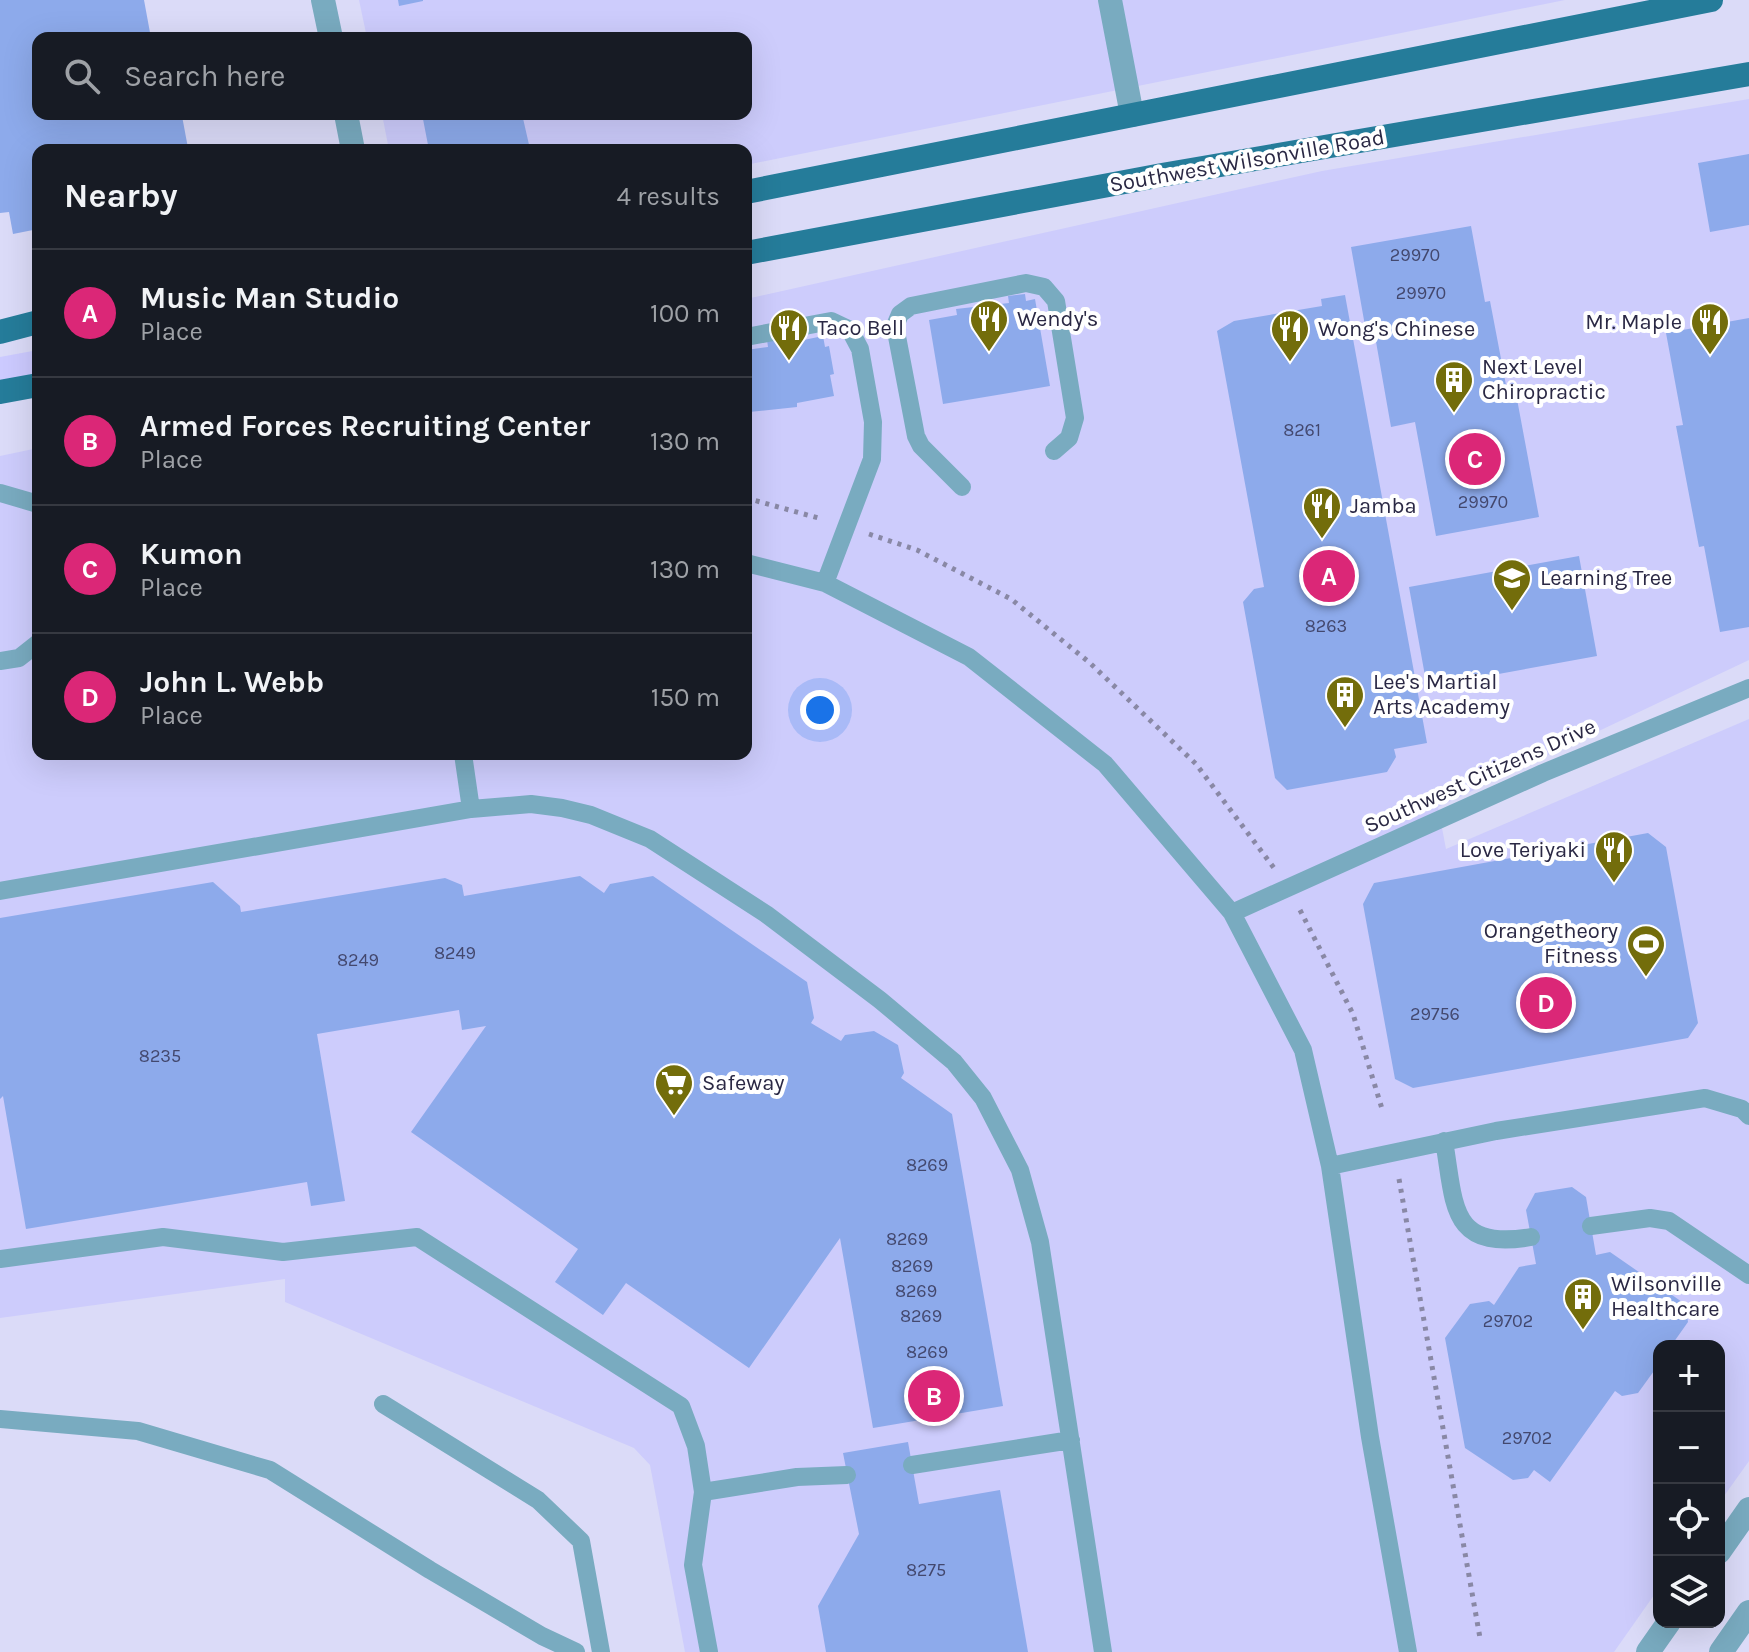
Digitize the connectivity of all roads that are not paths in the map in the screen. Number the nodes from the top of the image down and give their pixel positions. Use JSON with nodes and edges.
{"nodes":[{"id":1,"x":323,"y":0,"type":"edge"},
{"id":2,"x":1110,"y":0,"type":"edge"},
{"id":3,"x":1711,"y":0,"type":"edge"},
{"id":4,"x":330,"y":32,"type":"edge"},
{"id":5,"x":1749,"y":74,"type":"edge"},
{"id":6,"x":1132,"y":115,"type":"junction"},
{"id":7,"x":347,"y":120,"type":"edge"},
{"id":8,"x":352,"y":144,"type":"edge"},
{"id":9,"x":752,"y":191,"type":"edge"},
{"id":10,"x":752,"y":252,"type":"edge"},
{"id":11,"x":32,"y":324,"type":"edge"},
{"id":12,"x":0,"y":332,"type":"edge"},
{"id":13,"x":752,"y":336,"type":"edge"},
{"id":14,"x":32,"y":386,"type":"edge"},
{"id":15,"x":0,"y":392,"type":"edge"},
{"id":16,"x":1054,"y":451,"type":"dead end"},
{"id":17,"x":962,"y":487,"type":"dead end"},
{"id":18,"x":0,"y":493,"type":"edge"},
{"id":19,"x":32,"y":502,"type":"edge"},
{"id":20,"x":752,"y":565,"type":"edge"},
{"id":21,"x":825,"y":583,"type":"junction"},
{"id":22,"x":32,"y":648,"type":"edge"},
{"id":23,"x":0,"y":661,"type":"edge"},
{"id":24,"x":1749,"y":688,"type":"edge"},
{"id":25,"x":464,"y":760,"type":"edge"},
{"id":26,"x":471,"y":809,"type":"junction"},
{"id":27,"x":0,"y":891,"type":"edge"},
{"id":28,"x":1232,"y":913,"type":"junction"},
{"id":29,"x":1749,"y":1116,"type":"edge"},
{"id":30,"x":1444,"y":1141,"type":"junction"},
{"id":31,"x":1330,"y":1166,"type":"junction"},
{"id":32,"x":1591,"y":1226,"type":"dead end"},
{"id":33,"x":1531,"y":1237,"type":"dead end"},
{"id":34,"x":0,"y":1259,"type":"edge"},
{"id":35,"x":1749,"y":1275,"type":"edge"},
{"id":36,"x":383,"y":1404,"type":"dead end"},
{"id":37,"x":0,"y":1419,"type":"edge"},
{"id":38,"x":1071,"y":1440,"type":"junction"},
{"id":39,"x":912,"y":1465,"type":"dead end"},
{"id":40,"x":847,"y":1475,"type":"dead end"},
{"id":41,"x":703,"y":1492,"type":"junction"},
{"id":42,"x":1749,"y":1509,"type":"edge"},
{"id":43,"x":1725,"y":1543,"type":"edge"},
{"id":44,"x":1749,"y":1612,"type":"edge"},
{"id":45,"x":1665,"y":1628,"type":"edge"},
{"id":46,"x":576,"y":1652,"type":"edge"},
{"id":47,"x":601,"y":1652,"type":"edge"},
{"id":48,"x":709,"y":1652,"type":"edge"},
{"id":49,"x":1103,"y":1652,"type":"edge"},
{"id":50,"x":1408,"y":1652,"type":"edge"},
{"id":51,"x":1648,"y":1652,"type":"edge"},
{"id":52,"x":1721,"y":1652,"type":"edge"}],
"edges":[{"from":1,"to":4,"type":"street"},
{"from":2,"to":6,"type":"street"},
{"from":3,"to":6,"type":"main road"},
{"from":5,"to":10,"type":"main road","name":"Southwest Wilsonville Road"},
{"from":6,"to":9,"type":"main road"},
{"from":7,"to":8,"type":"street"},
{"from":11,"to":12,"type":"main road"},
{"from":13,"to":21,"type":"lane"},
{"from":14,"to":15,"type":"main road"},
{"from":16,"to":17,"type":"lane"},
{"from":18,"to":19,"type":"lane"},
{"from":20,"to":21,"type":"lane"},
{"from":21,"to":28,"type":"lane"},
{"from":22,"to":23,"type":"lane"},
{"from":24,"to":28,"type":"lane","name":"Southwest Citizens Drive"},
{"from":25,"to":26,"type":"lane"},
{"from":26,"to":27,"type":"lane"},
{"from":26,"to":38,"type":"lane"},
{"from":28,"to":31,"type":"lane"},
{"from":29,"to":30,"type":"lane"},
{"from":30,"to":31,"type":"lane"},
{"from":30,"to":33,"type":"lane"},
{"from":31,"to":50,"type":"lane"},
{"from":32,"to":35,"type":"lane"},
{"from":34,"to":41,"type":"lane"},
{"from":36,"to":47,"type":"lane"},
{"from":37,"to":46,"type":"lane"},
{"from":38,"to":39,"type":"lane"},
{"from":38,"to":49,"type":"lane"},
{"from":40,"to":41,"type":"lane"},
{"from":41,"to":48,"type":"lane"},
{"from":42,"to":43,"type":"street"},
{"from":44,"to":52,"type":"street"},
{"from":45,"to":51,"type":"street"}]}
